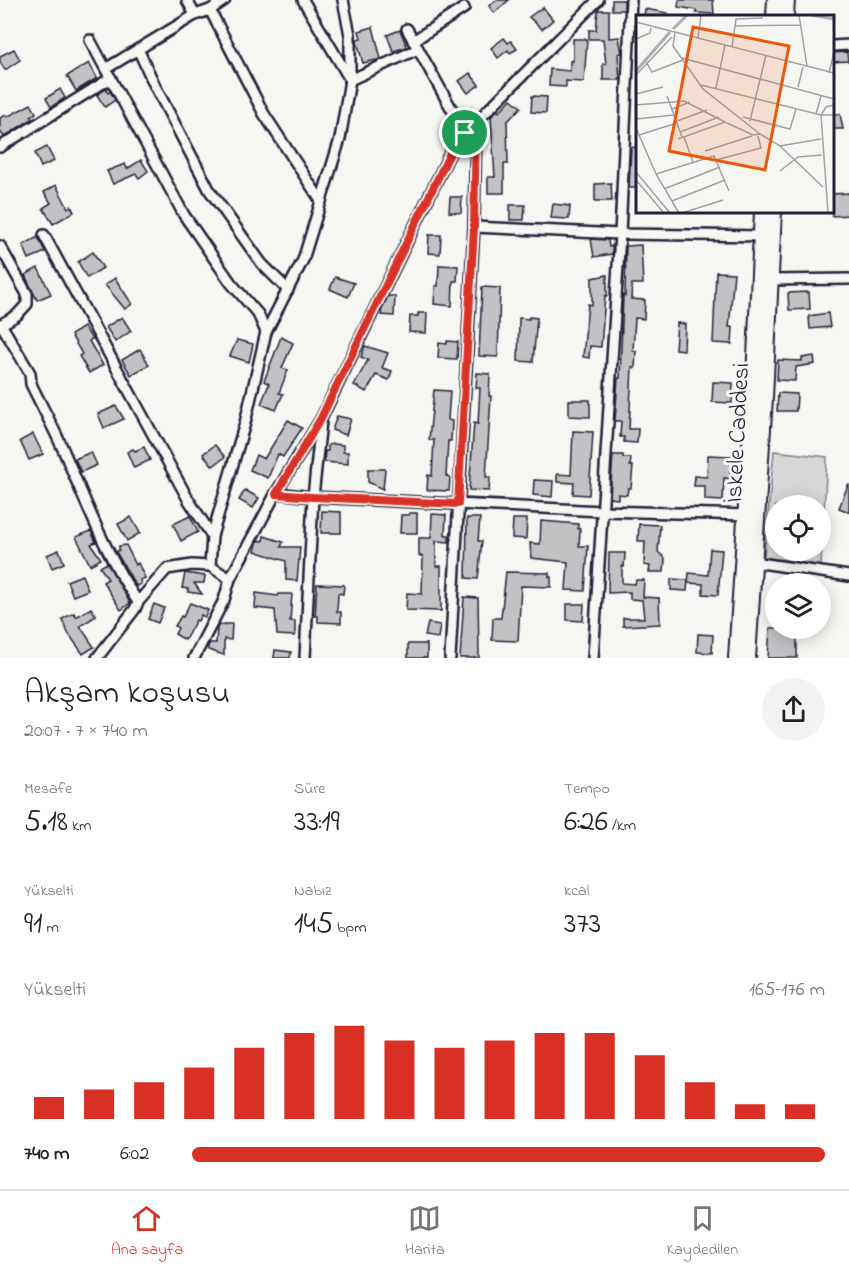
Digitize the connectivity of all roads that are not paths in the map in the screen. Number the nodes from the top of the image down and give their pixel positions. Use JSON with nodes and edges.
{"nodes":[{"id":1,"x":187,"y":0,"type":"edge"},
{"id":2,"x":225,"y":0,"type":"edge"},
{"id":3,"x":303,"y":0,"type":"edge"},
{"id":4,"x":343,"y":0,"type":"edge"},
{"id":5,"x":598,"y":0,"type":"edge"},
{"id":6,"x":631,"y":0,"type":"edge"},
{"id":7,"x":775,"y":0,"type":"edge"},
{"id":8,"x":787,"y":0,"type":"edge"},
{"id":9,"x":464,"y":8,"type":"dead end"},
{"id":10,"x":210,"y":10,"type":"junction"},
{"id":11,"x":195,"y":15,"type":"junction"},
{"id":12,"x":774,"y":15,"type":"edge"},
{"id":13,"x":786,"y":15,"type":"edge"},
{"id":14,"x":407,"y":29,"type":"dead end"},
{"id":15,"x":90,"y":40,"type":"dead end"},
{"id":16,"x":416,"y":45,"type":"junction"},
{"id":17,"x":849,"y":45,"type":"edge"},
{"id":18,"x":834,"y":46,"type":"edge"},
{"id":19,"x":138,"y":49,"type":"junction"},
{"id":20,"x":106,"y":68,"type":"junction"},
{"id":21,"x":111,"y":78,"type":"junction"},
{"id":22,"x":350,"y":80,"type":"junction"},
{"id":23,"x":476,"y":124,"type":"junction"},
{"id":24,"x":465,"y":133,"type":"junction"},
{"id":25,"x":0,"y":147,"type":"edge"},
{"id":26,"x":321,"y":201,"type":"junction"},
{"id":27,"x":762,"y":213,"type":"edge"},
{"id":28,"x":774,"y":213,"type":"edge"},
{"id":29,"x":474,"y":227,"type":"junction"},
{"id":30,"x":620,"y":234,"type":"junction"},
{"id":31,"x":44,"y":235,"type":"dead end"},
{"id":32,"x":766,"y":236,"type":"junction"},
{"id":33,"x":0,"y":246,"type":"edge"},
{"id":34,"x":849,"y":279,"type":"edge"},
{"id":35,"x":769,"y":280,"type":"junction"},
{"id":36,"x":288,"y":290,"type":"junction"},
{"id":37,"x":0,"y":325,"type":"edge"},
{"id":38,"x":266,"y":332,"type":"junction"},
{"id":39,"x":321,"y":418,"type":"junction"},
{"id":40,"x":276,"y":494,"type":"junction"},
{"id":41,"x":313,"y":497,"type":"junction"},
{"id":42,"x":458,"y":504,"type":"junction"},
{"id":43,"x":602,"y":511,"type":"junction"},
{"id":44,"x":751,"y":515,"type":"junction"},
{"id":45,"x":212,"y":536,"type":"junction"},
{"id":46,"x":753,"y":562,"type":"junction"},
{"id":47,"x":210,"y":566,"type":"junction"},
{"id":48,"x":849,"y":576,"type":"edge"},
{"id":49,"x":230,"y":579,"type":"junction"},
{"id":50,"x":138,"y":602,"type":"junction"},
{"id":51,"x":97,"y":658,"type":"edge"},
{"id":52,"x":194,"y":658,"type":"edge"},
{"id":53,"x":305,"y":658,"type":"edge"},
{"id":54,"x":450,"y":658,"type":"edge"},
{"id":55,"x":593,"y":658,"type":"edge"},
{"id":56,"x":736,"y":658,"type":"edge"},
{"id":57,"x":748,"y":658,"type":"edge"}],
"edges":[{"from":1,"to":11,"type":"street"},
{"from":2,"to":10,"type":"street"},
{"from":3,"to":22,"type":"street"},
{"from":4,"to":22,"type":"street"},
{"from":5,"to":23,"type":"street"},
{"from":6,"to":30,"type":"street"},
{"from":7,"to":12,"type":"main road"},
{"from":8,"to":13,"type":"main road"},
{"from":9,"to":16,"type":"street"},
{"from":10,"to":11,"type":"street"},
{"from":10,"to":26,"type":"street"},
{"from":11,"to":19,"type":"street"},
{"from":14,"to":16,"type":"street"},
{"from":15,"to":20,"type":"street"},
{"from":16,"to":22,"type":"street"},
{"from":16,"to":24,"type":"street"},
{"from":17,"to":18,"type":"street"},
{"from":19,"to":20,"type":"street"},
{"from":19,"to":36,"type":"street"},
{"from":20,"to":21,"type":"street"},
{"from":21,"to":25,"type":"street"},
{"from":21,"to":38,"type":"street"},
{"from":22,"to":26,"type":"street"},
{"from":23,"to":24,"type":"street"},
{"from":23,"to":29,"type":"street"},
{"from":24,"to":39,"type":"street"},
{"from":26,"to":36,"type":"street"},
{"from":27,"to":32,"type":"main road"},
{"from":28,"to":32,"type":"main road","name":"İskele Caddesi"},
{"from":29,"to":30,"type":"street"},
{"from":29,"to":42,"type":"street"},
{"from":30,"to":32,"type":"street"},
{"from":30,"to":43,"type":"street"},
{"from":31,"to":45,"type":"street"},
{"from":32,"to":35,"type":"main road","name":"İskele Caddesi"},
{"from":32,"to":44,"type":"main road"},
{"from":33,"to":37,"type":"street"},
{"from":34,"to":35,"type":"street"},
{"from":35,"to":44,"type":"main road","name":"İskele Caddesi"},
{"from":36,"to":38,"type":"street"},
{"from":37,"to":50,"type":"street"},
{"from":38,"to":45,"type":"street"},
{"from":39,"to":40,"type":"street"},
{"from":39,"to":41,"type":"street"},
{"from":40,"to":41,"type":"street"},
{"from":40,"to":49,"type":"street"},
{"from":41,"to":42,"type":"street"},
{"from":41,"to":53,"type":"street"},
{"from":42,"to":43,"type":"street"},
{"from":42,"to":54,"type":"street"},
{"from":43,"to":44,"type":"street"},
{"from":43,"to":55,"type":"street"},
{"from":44,"to":46,"type":"main road","name":"İskele Caddesi"},
{"from":44,"to":56,"type":"main road"},
{"from":45,"to":47,"type":"street"},
{"from":46,"to":48,"type":"street"},
{"from":46,"to":57,"type":"main road","name":"İskele Caddesi"},
{"from":47,"to":49,"type":"street"},
{"from":47,"to":50,"type":"street"},
{"from":49,"to":52,"type":"street"},
{"from":50,"to":51,"type":"street"}]}
